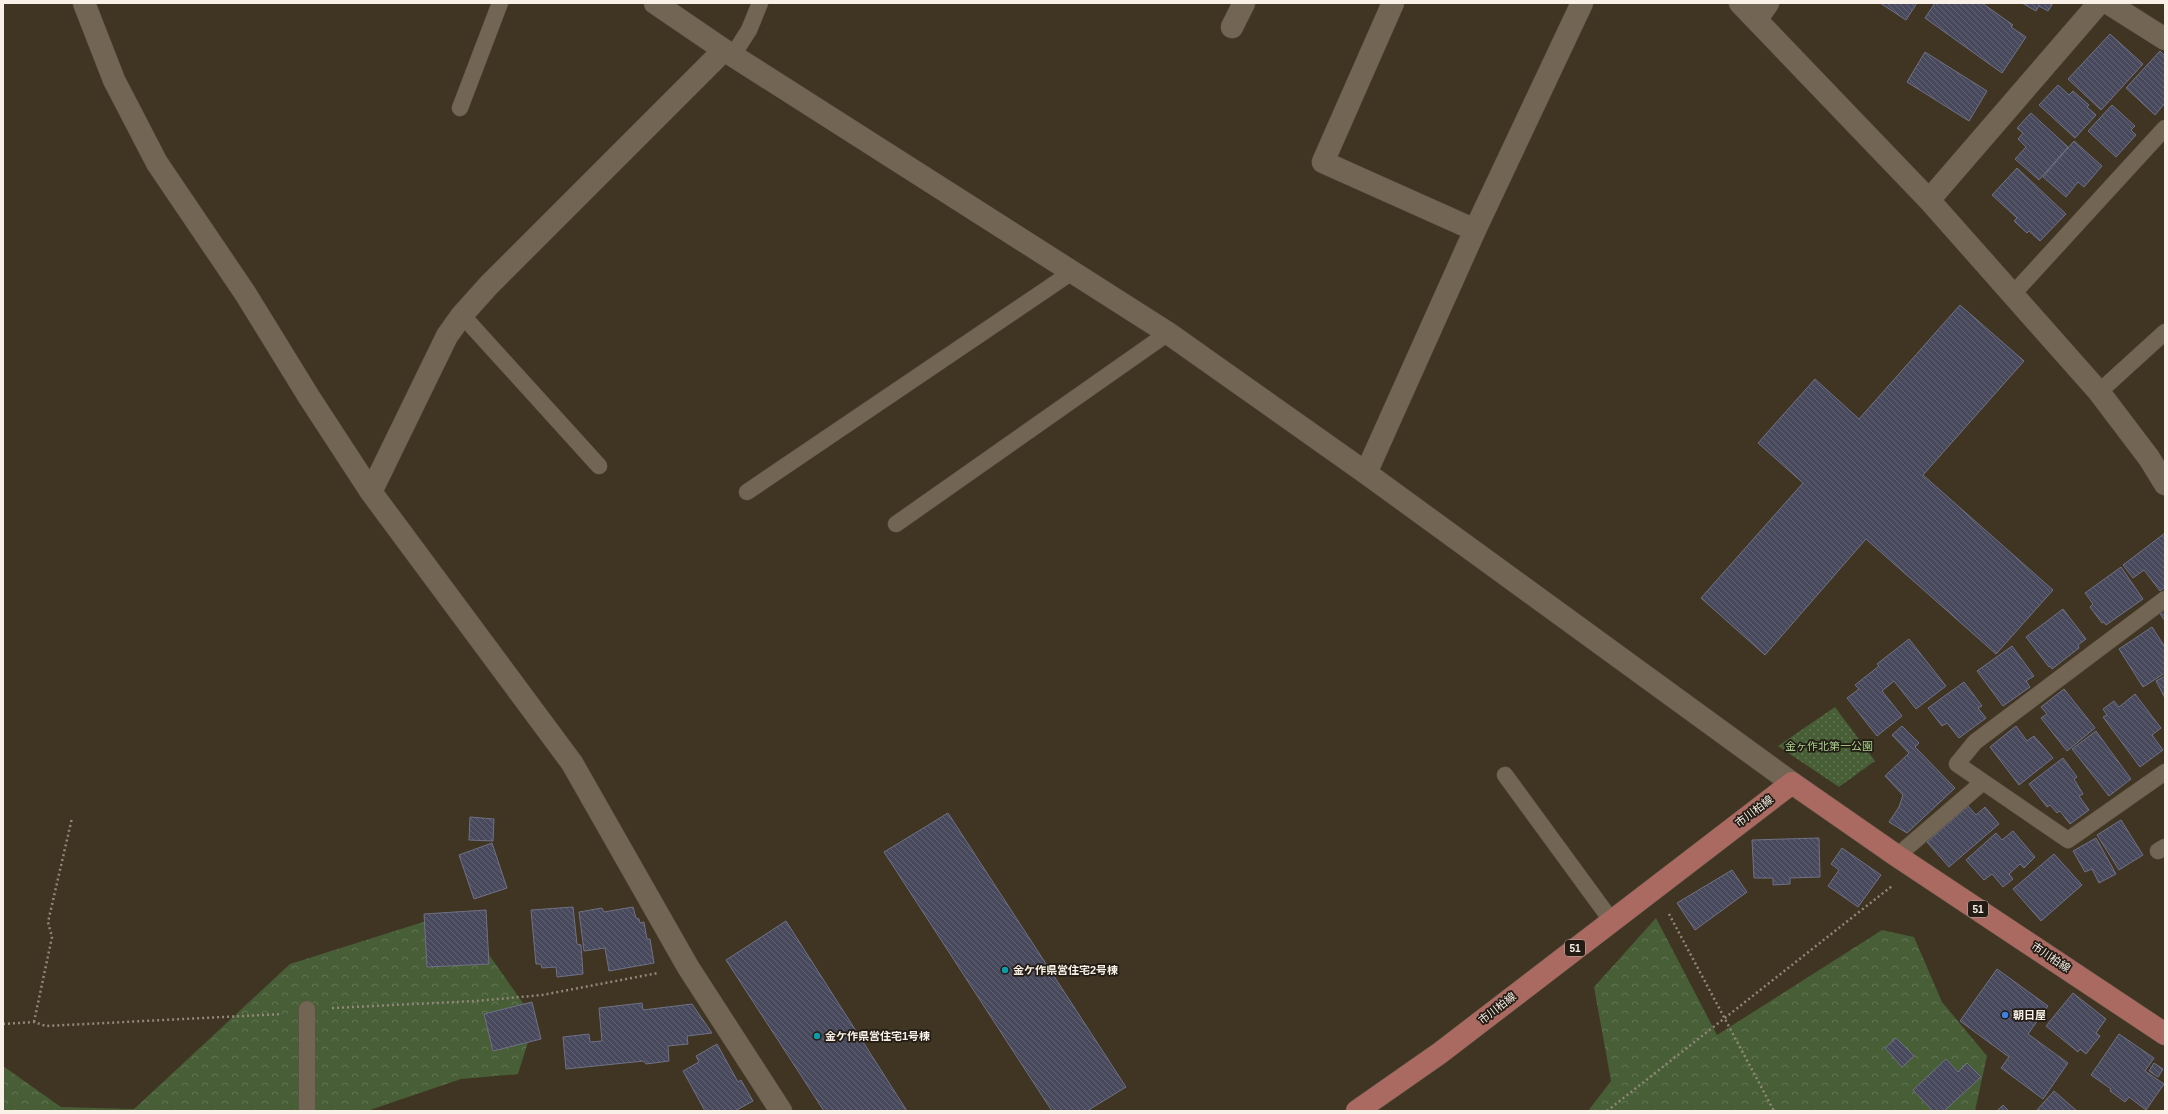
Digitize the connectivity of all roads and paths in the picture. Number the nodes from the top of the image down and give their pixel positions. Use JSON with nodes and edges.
{"nodes":[{"id":1,"x":84,"y":3,"type":"edge"},
{"id":2,"x":500,"y":3,"type":"edge"},
{"id":3,"x":655,"y":3,"type":"edge"},
{"id":4,"x":760,"y":3,"type":"edge"},
{"id":5,"x":1244,"y":3,"type":"edge"},
{"id":6,"x":1393,"y":3,"type":"edge"},
{"id":7,"x":1582,"y":3,"type":"edge"},
{"id":8,"x":1740,"y":3,"type":"edge"},
{"id":9,"x":2100,"y":3,"type":"edge"},
{"id":10,"x":2108,"y":3,"type":"edge"},
{"id":11,"x":1762,"y":11,"type":"edge"},
{"id":12,"x":1232,"y":27,"type":"dead end"},
{"id":13,"x":2165,"y":39,"type":"edge"},
{"id":14,"x":728,"y":53,"type":"junction"},
{"id":15,"x":460,"y":108,"type":"dead end"},
{"id":16,"x":2165,"y":128,"type":"edge"},
{"id":17,"x":1929,"y":200,"type":"junction"},
{"id":18,"x":1475,"y":230,"type":"junction"},
{"id":19,"x":1072,"y":272,"type":"junction"},
{"id":20,"x":2012,"y":296,"type":"junction"},
{"id":21,"x":462,"y":314,"type":"junction"},
{"id":22,"x":2165,"y":332,"type":"edge"},
{"id":23,"x":1168,"y":333,"type":"junction"},
{"id":24,"x":2099,"y":392,"type":"junction"},
{"id":25,"x":599,"y":466,"type":"dead end"},
{"id":26,"x":1366,"y":473,"type":"junction"},
{"id":27,"x":2165,"y":484,"type":"edge"},
{"id":28,"x":371,"y":492,"type":"junction"},
{"id":29,"x":747,"y":492,"type":"dead end"},
{"id":30,"x":896,"y":524,"type":"dead end"},
{"id":31,"x":2165,"y":599,"type":"edge"},
{"id":32,"x":2165,"y":772,"type":"edge"},
{"id":33,"x":1504,"y":775,"type":"dead end"},
{"id":34,"x":1983,"y":782,"type":"junction"},
{"id":35,"x":1792,"y":783,"type":"junction"},
{"id":36,"x":72,"y":818,"type":"dead end"},
{"id":37,"x":1897,"y":856,"type":"junction"},
{"id":38,"x":1916,"y":867,"type":"junction"},
{"id":39,"x":1655,"y":887,"type":"junction"},
{"id":40,"x":1611,"y":920,"type":"junction"},
{"id":41,"x":688,"y":967,"type":"junction"},
{"id":42,"x":307,"y":1009,"type":"junction"},
{"id":43,"x":1725,"y":1019,"type":"junction"},
{"id":44,"x":34,"y":1022,"type":"junction"},
{"id":45,"x":3,"y":1024,"type":"edge"},
{"id":46,"x":2165,"y":1034,"type":"edge"},
{"id":47,"x":307,"y":1111,"type":"edge"},
{"id":48,"x":781,"y":1111,"type":"edge"},
{"id":49,"x":1357,"y":1111,"type":"edge"},
{"id":50,"x":1607,"y":1111,"type":"edge"},
{"id":51,"x":1774,"y":1111,"type":"edge"}],
"edges":[{"from":1,"to":28,"type":"street"},
{"from":2,"to":15,"type":"lane"},
{"from":3,"to":14,"type":"street"},
{"from":4,"to":14,"type":"lane"},
{"from":5,"to":12,"type":"street"},
{"from":6,"to":18,"type":"street"},
{"from":7,"to":18,"type":"street"},
{"from":8,"to":11,"type":"street"},
{"from":9,"to":17,"type":"street"},
{"from":10,"to":13,"type":"street"},
{"from":11,"to":17,"type":"street"},
{"from":14,"to":19,"type":"street"},
{"from":14,"to":21,"type":"street"},
{"from":16,"to":20,"type":"lane"},
{"from":17,"to":20,"type":"street"},
{"from":18,"to":26,"type":"street"},
{"from":19,"to":23,"type":"street"},
{"from":19,"to":29,"type":"lane"},
{"from":20,"to":24,"type":"street"},
{"from":21,"to":25,"type":"lane"},
{"from":21,"to":28,"type":"street"},
{"from":22,"to":24,"type":"lane"},
{"from":23,"to":26,"type":"street"},
{"from":23,"to":30,"type":"lane"},
{"from":24,"to":27,"type":"street"},
{"from":26,"to":35,"type":"street"},
{"from":28,"to":41,"type":"street"},
{"from":31,"to":34,"type":"lane"},
{"from":32,"to":34,"type":"lane"},
{"from":33,"to":40,"type":"lane"},
{"from":34,"to":37,"type":"lane"},
{"from":35,"to":37,"type":"main road","name":"市川柏線","number":"51"},
{"from":35,"to":39,"type":"main road","name":"市川柏線","number":"51"},
{"from":36,"to":44,"type":"path"},
{"from":37,"to":38,"type":"main road","name":"市川柏線","number":"51"},
{"from":38,"to":43,"type":"path"},
{"from":38,"to":46,"type":"main road","name":"市川柏線","number":"51"},
{"from":39,"to":40,"type":"main road","name":"市川柏線","number":"51"},
{"from":39,"to":43,"type":"path"},
{"from":40,"to":49,"type":"main road","name":"市川柏線","number":"51"},
{"from":41,"to":42,"type":"path"},
{"from":41,"to":48,"type":"street"},
{"from":42,"to":44,"type":"path"},
{"from":42,"to":47,"type":"lane"},
{"from":43,"to":50,"type":"path"},
{"from":43,"to":51,"type":"path"},
{"from":44,"to":45,"type":"path"}]}
